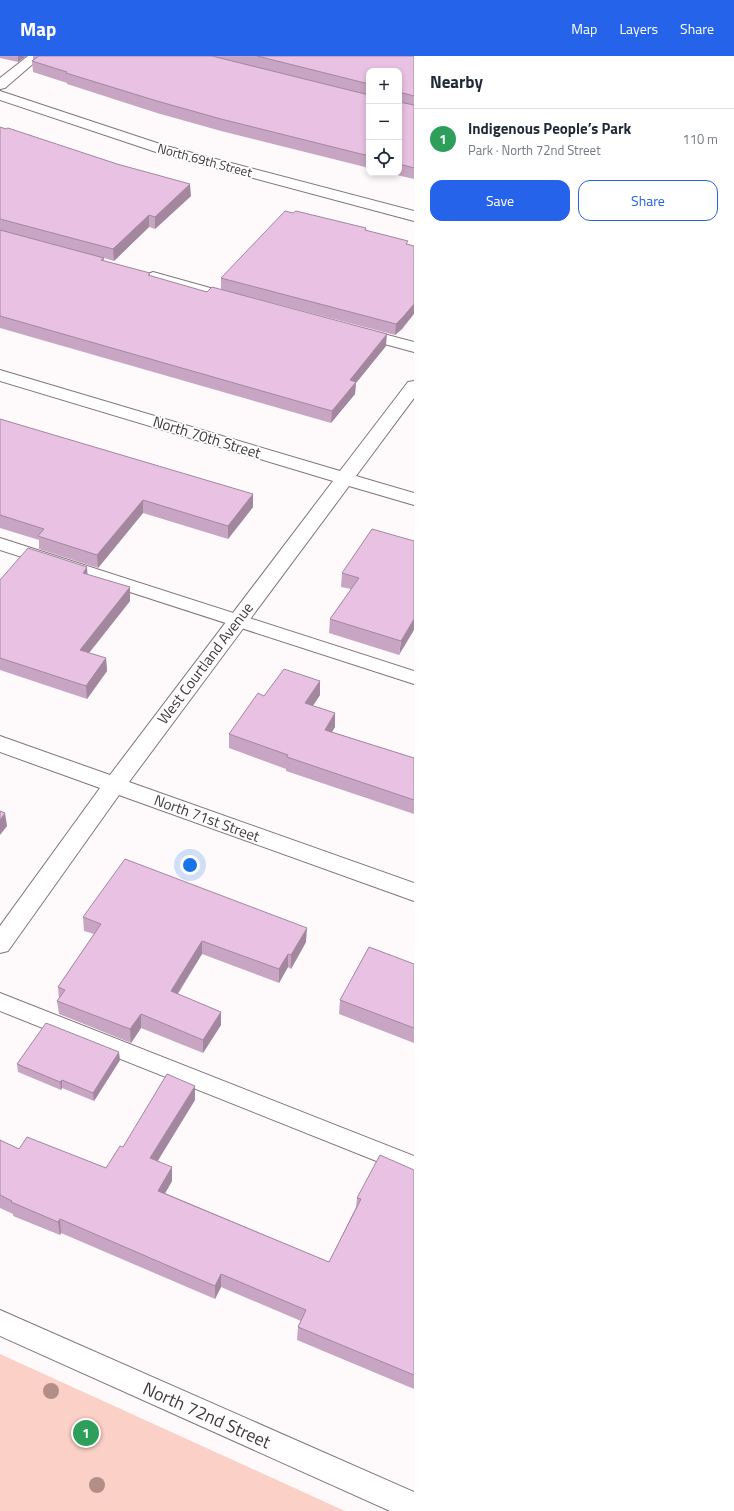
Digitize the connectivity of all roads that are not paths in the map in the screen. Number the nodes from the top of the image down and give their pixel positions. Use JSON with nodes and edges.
{"nodes":[{"id":1,"x":36,"y":56,"type":"edge"},
{"id":2,"x":0,"y":85,"type":"edge"},
{"id":3,"x":0,"y":95,"type":"edge"},
{"id":4,"x":414,"y":216,"type":"edge"},
{"id":5,"x":137,"y":272,"type":"edge"},
{"id":6,"x":251,"y":303,"type":"edge"},
{"id":7,"x":350,"y":330,"type":"edge"},
{"id":8,"x":414,"y":347,"type":"edge"},
{"id":9,"x":0,"y":374,"type":"edge"},
{"id":10,"x":414,"y":386,"type":"edge"},
{"id":11,"x":344,"y":478,"type":"junction"},
{"id":12,"x":414,"y":499,"type":"edge"},
{"id":13,"x":0,"y":544,"type":"edge"},
{"id":14,"x":236,"y":621,"type":"junction"},
{"id":15,"x":414,"y":678,"type":"edge"},
{"id":16,"x":0,"y":744,"type":"edge"},
{"id":17,"x":114,"y":785,"type":"junction"},
{"id":18,"x":414,"y":892,"type":"edge"},
{"id":19,"x":0,"y":944,"type":"edge"},
{"id":20,"x":0,"y":1002,"type":"edge"},
{"id":21,"x":414,"y":1166,"type":"edge"},
{"id":22,"x":0,"y":1323,"type":"edge"},
{"id":23,"x":414,"y":1507,"type":"edge"}],
"edges":[{"from":1,"to":2,"type":"lane"},
{"from":3,"to":4,"type":"street","name":"North 69th Street"},
{"from":5,"to":6,"type":"lane"},
{"from":7,"to":8,"type":"lane"},
{"from":9,"to":11,"type":"street","name":"North 70th Street"},
{"from":10,"to":11,"type":"street","name":"West Courtland Avenue"},
{"from":11,"to":12,"type":"street","name":"North 70th Street"},
{"from":11,"to":14,"type":"street","name":"West Courtland Avenue"},
{"from":13,"to":14,"type":"lane"},
{"from":14,"to":15,"type":"lane"},
{"from":14,"to":17,"type":"street","name":"West Courtland Avenue"},
{"from":16,"to":17,"type":"street","name":"North 71st Street"},
{"from":17,"to":18,"type":"street","name":"North 71st Street"},
{"from":17,"to":19,"type":"street","name":"West Courtland Avenue"},
{"from":20,"to":21,"type":"lane"},
{"from":22,"to":23,"type":"street","name":"North 72nd Street"}]}
